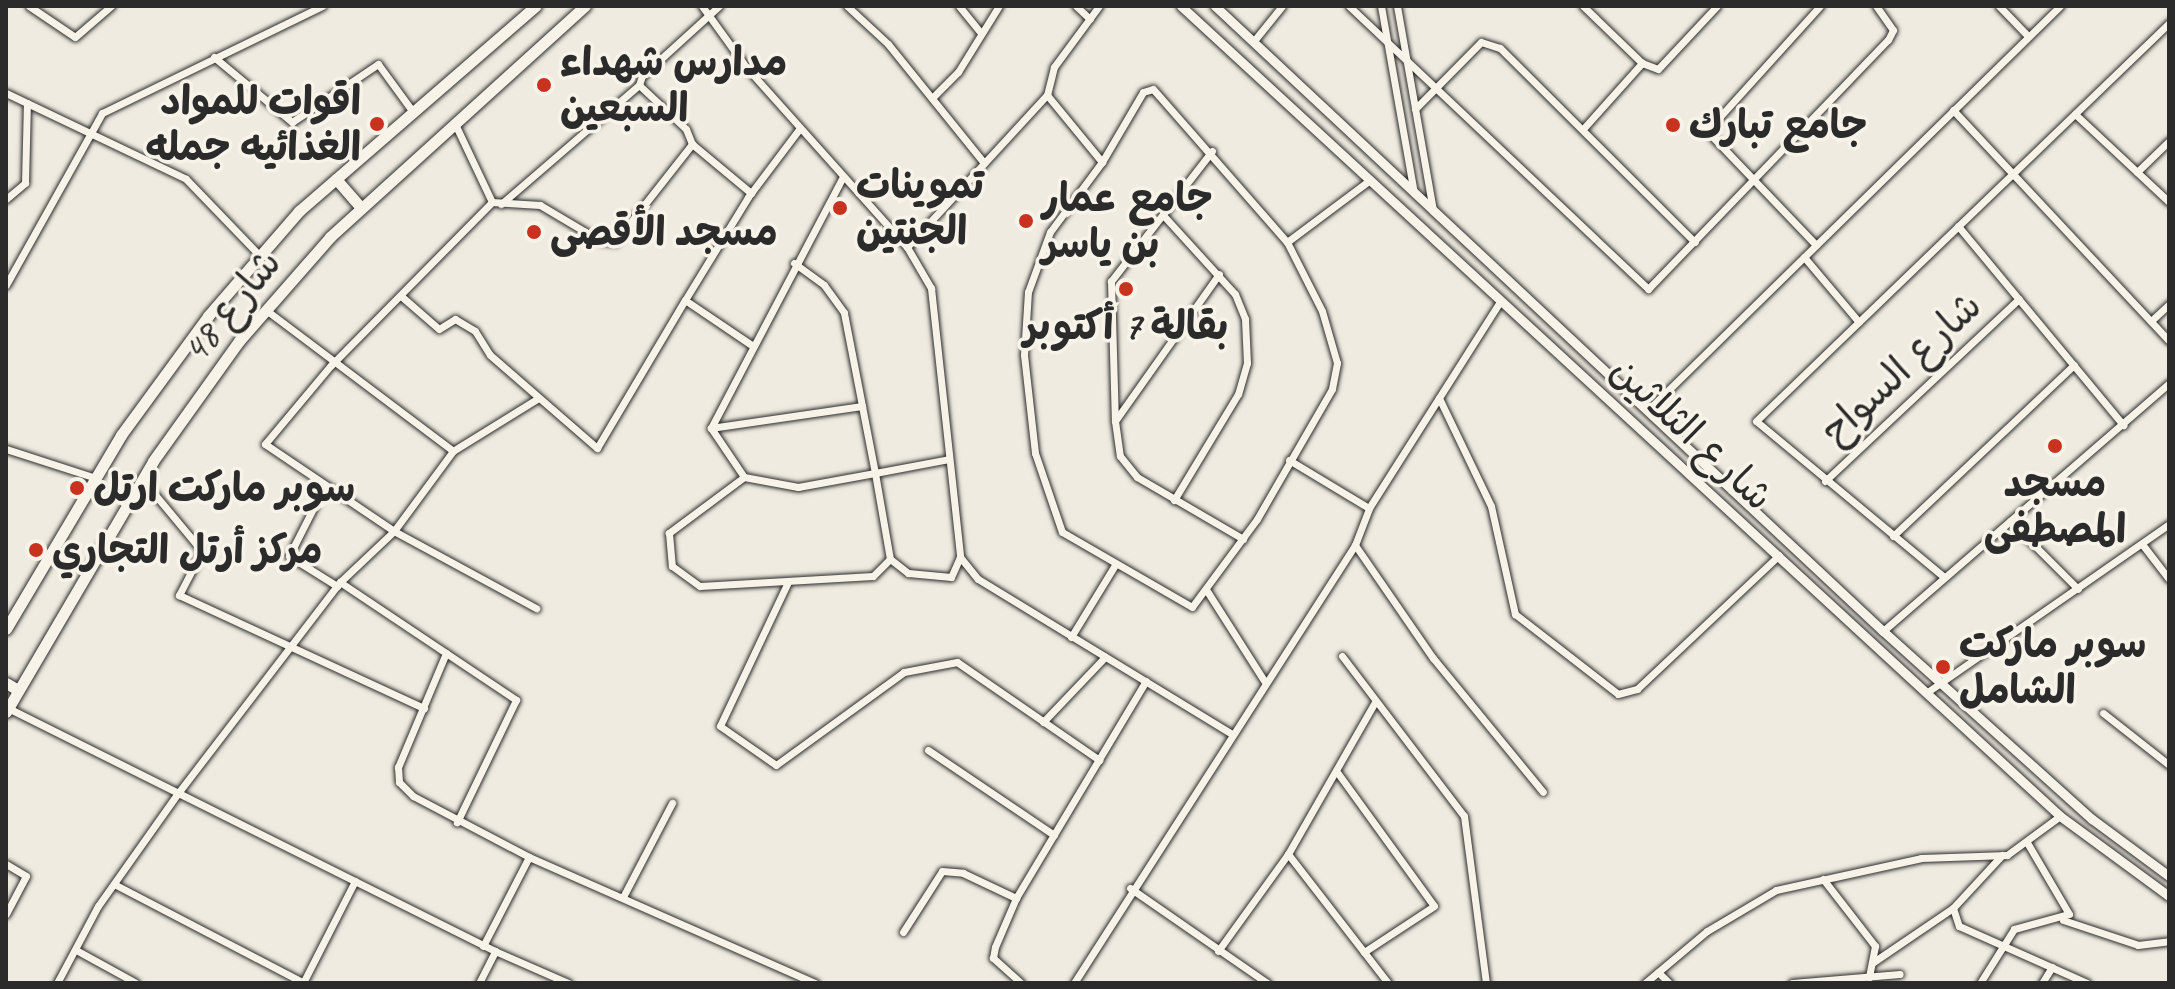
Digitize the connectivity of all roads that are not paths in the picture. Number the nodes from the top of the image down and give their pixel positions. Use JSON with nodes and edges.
{"nodes":[{"id":1,"x":29,"y":6,"type":"edge"},
{"id":2,"x":111,"y":6,"type":"edge"},
{"id":3,"x":322,"y":6,"type":"edge"},
{"id":4,"x":536,"y":6,"type":"edge"},
{"id":5,"x":585,"y":6,"type":"edge"},
{"id":6,"x":702,"y":6,"type":"edge"},
{"id":7,"x":719,"y":6,"type":"edge"},
{"id":8,"x":847,"y":6,"type":"edge"},
{"id":9,"x":959,"y":6,"type":"edge"},
{"id":10,"x":999,"y":6,"type":"edge"},
{"id":11,"x":1076,"y":6,"type":"edge"},
{"id":12,"x":1099,"y":6,"type":"edge"},
{"id":13,"x":1181,"y":6,"type":"edge"},
{"id":14,"x":1215,"y":6,"type":"edge"},
{"id":15,"x":1282,"y":6,"type":"edge"},
{"id":16,"x":1349,"y":6,"type":"edge"},
{"id":17,"x":1381,"y":6,"type":"edge"},
{"id":18,"x":1397,"y":6,"type":"edge"},
{"id":19,"x":1717,"y":6,"type":"edge"},
{"id":20,"x":1820,"y":6,"type":"edge"},
{"id":21,"x":1876,"y":6,"type":"edge"},
{"id":22,"x":1999,"y":6,"type":"edge"},
{"id":23,"x":2060,"y":6,"type":"edge"},
{"id":24,"x":1585,"y":7,"type":"edge"},
{"id":25,"x":710,"y":15,"type":"junction"},
{"id":26,"x":1090,"y":19,"type":"junction"},
{"id":27,"x":1383,"y":20,"type":"junction"},
{"id":28,"x":2169,"y":23,"type":"edge"},
{"id":29,"x":980,"y":32,"type":"junction"},
{"id":30,"x":2028,"y":36,"type":"junction"},
{"id":31,"x":1253,"y":42,"type":"junction"},
{"id":32,"x":1387,"y":42,"type":"junction"},
{"id":33,"x":214,"y":57,"type":"junction"},
{"id":34,"x":1406,"y":60,"type":"junction"},
{"id":35,"x":1642,"y":63,"type":"junction"},
{"id":36,"x":639,"y":85,"type":"junction"},
{"id":37,"x":1435,"y":87,"type":"junction"},
{"id":38,"x":6,"y":93,"type":"edge"},
{"id":39,"x":1047,"y":95,"type":"junction"},
{"id":40,"x":932,"y":98,"type":"junction"},
{"id":41,"x":27,"y":103,"type":"junction"},
{"id":42,"x":1415,"y":109,"type":"junction"},
{"id":43,"x":1953,"y":110,"type":"junction"},
{"id":44,"x":413,"y":112,"type":"junction"},
{"id":45,"x":2075,"y":114,"type":"junction"},
{"id":46,"x":455,"y":124,"type":"junction"},
{"id":47,"x":800,"y":128,"type":"junction"},
{"id":48,"x":1583,"y":129,"type":"junction"},
{"id":49,"x":94,"y":135,"type":"junction"},
{"id":50,"x":2169,"y":141,"type":"edge"},
{"id":51,"x":692,"y":144,"type":"junction"},
{"id":52,"x":1212,"y":151,"type":"junction"},
{"id":53,"x":1102,"y":162,"type":"junction"},
{"id":54,"x":984,"y":163,"type":"junction"},
{"id":55,"x":2137,"y":172,"type":"junction"},
{"id":56,"x":2013,"y":174,"type":"junction"},
{"id":57,"x":843,"y":177,"type":"junction"},
{"id":58,"x":336,"y":179,"type":"junction"},
{"id":59,"x":1370,"y":180,"type":"junction"},
{"id":60,"x":1756,"y":182,"type":"junction"},
{"id":61,"x":751,"y":193,"type":"junction"},
{"id":62,"x":1415,"y":195,"type":"junction"},
{"id":63,"x":6,"y":199,"type":"edge"},
{"id":64,"x":2169,"y":202,"type":"edge"},
{"id":65,"x":496,"y":203,"type":"junction"},
{"id":66,"x":361,"y":208,"type":"junction"},
{"id":67,"x":1433,"y":213,"type":"junction"},
{"id":68,"x":1163,"y":215,"type":"junction"},
{"id":69,"x":1958,"y":226,"type":"junction"},
{"id":70,"x":1287,"y":242,"type":"junction"},
{"id":71,"x":1695,"y":242,"type":"junction"},
{"id":72,"x":1816,"y":245,"type":"junction"},
{"id":73,"x":907,"y":247,"type":"junction"},
{"id":74,"x":260,"y":256,"type":"junction"},
{"id":75,"x":1804,"y":257,"type":"junction"},
{"id":76,"x":794,"y":263,"type":"junction"},
{"id":77,"x":1219,"y":274,"type":"junction"},
{"id":78,"x":6,"y":285,"type":"edge"},
{"id":79,"x":1514,"y":288,"type":"junction"},
{"id":80,"x":401,"y":296,"type":"junction"},
{"id":81,"x":2019,"y":299,"type":"junction"},
{"id":82,"x":685,"y":300,"type":"junction"},
{"id":83,"x":1501,"y":300,"type":"junction"},
{"id":84,"x":2169,"y":304,"type":"edge"},
{"id":85,"x":266,"y":310,"type":"junction"},
{"id":86,"x":2151,"y":321,"type":"junction"},
{"id":87,"x":1859,"y":322,"type":"junction"},
{"id":88,"x":2169,"y":341,"type":"edge"},
{"id":89,"x":753,"y":346,"type":"junction"},
{"id":90,"x":331,"y":365,"type":"junction"},
{"id":91,"x":2074,"y":365,"type":"junction"},
{"id":92,"x":2169,"y":383,"type":"edge"},
{"id":93,"x":1439,"y":398,"type":"junction"},
{"id":94,"x":537,"y":399,"type":"junction"},
{"id":95,"x":862,"y":406,"type":"junction"},
{"id":96,"x":1649,"y":409,"type":"junction"},
{"id":97,"x":1115,"y":421,"type":"junction"},
{"id":98,"x":1636,"y":422,"type":"junction"},
{"id":99,"x":2123,"y":425,"type":"junction"},
{"id":100,"x":711,"y":428,"type":"junction"},
{"id":101,"x":6,"y":449,"type":"edge"},
{"id":102,"x":453,"y":451,"type":"junction"},
{"id":103,"x":949,"y":459,"type":"junction"},
{"id":104,"x":1289,"y":460,"type":"junction"},
{"id":105,"x":875,"y":473,"type":"junction"},
{"id":106,"x":744,"y":477,"type":"junction"},
{"id":107,"x":96,"y":478,"type":"junction"},
{"id":108,"x":142,"y":479,"type":"junction"},
{"id":109,"x":1825,"y":481,"type":"junction"},
{"id":110,"x":324,"y":487,"type":"junction"},
{"id":111,"x":1174,"y":500,"type":"junction"},
{"id":112,"x":1369,"y":508,"type":"junction"},
{"id":113,"x":2010,"y":521,"type":"junction"},
{"id":114,"x":2169,"y":524,"type":"edge"},
{"id":115,"x":394,"y":531,"type":"junction"},
{"id":116,"x":1893,"y":536,"type":"junction"},
{"id":117,"x":1243,"y":539,"type":"junction"},
{"id":118,"x":2142,"y":544,"type":"junction"},
{"id":119,"x":1355,"y":545,"type":"junction"},
{"id":120,"x":1779,"y":555,"type":"junction"},
{"id":121,"x":960,"y":557,"type":"junction"},
{"id":122,"x":890,"y":559,"type":"junction"},
{"id":123,"x":1115,"y":565,"type":"junction"},
{"id":124,"x":1944,"y":577,"type":"junction"},
{"id":125,"x":2169,"y":579,"type":"edge"},
{"id":126,"x":788,"y":582,"type":"junction"},
{"id":127,"x":338,"y":584,"type":"junction"},
{"id":128,"x":2078,"y":589,"type":"junction"},
{"id":129,"x":1207,"y":591,"type":"junction"},
{"id":130,"x":536,"y":608,"type":"dead end"},
{"id":131,"x":6,"y":629,"type":"edge"},
{"id":132,"x":1883,"y":631,"type":"junction"},
{"id":133,"x":1071,"y":637,"type":"junction"},
{"id":134,"x":288,"y":650,"type":"junction"},
{"id":135,"x":446,"y":653,"type":"junction"},
{"id":136,"x":1342,"y":656,"type":"dead end"},
{"id":137,"x":1105,"y":657,"type":"junction"},
{"id":138,"x":1146,"y":681,"type":"junction"},
{"id":139,"x":1265,"y":682,"type":"junction"},
{"id":140,"x":1940,"y":682,"type":"junction"},
{"id":141,"x":6,"y":683,"type":"edge"},
{"id":142,"x":18,"y":690,"type":"junction"},
{"id":143,"x":1926,"y":693,"type":"junction"},
{"id":144,"x":1375,"y":702,"type":"junction"},
{"id":145,"x":424,"y":708,"type":"junction"},
{"id":146,"x":7,"y":710,"type":"edge"},
{"id":147,"x":2103,"y":713,"type":"dead end"},
{"id":148,"x":1043,"y":722,"type":"junction"},
{"id":149,"x":1232,"y":734,"type":"junction"},
{"id":150,"x":928,"y":750,"type":"dead end"},
{"id":151,"x":1099,"y":760,"type":"junction"},
{"id":152,"x":2169,"y":765,"type":"edge"},
{"id":153,"x":1337,"y":772,"type":"junction"},
{"id":154,"x":1543,"y":792,"type":"dead end"},
{"id":155,"x":178,"y":793,"type":"junction"},
{"id":156,"x":672,"y":803,"type":"dead end"},
{"id":157,"x":2060,"y":816,"type":"junction"},
{"id":158,"x":457,"y":822,"type":"junction"},
{"id":159,"x":1054,"y":835,"type":"junction"},
{"id":160,"x":2028,"y":844,"type":"junction"},
{"id":161,"x":1288,"y":854,"type":"junction"},
{"id":162,"x":2002,"y":855,"type":"junction"},
{"id":163,"x":529,"y":857,"type":"junction"},
{"id":164,"x":6,"y":864,"type":"edge"},
{"id":165,"x":2169,"y":876,"type":"edge"},
{"id":166,"x":1823,"y":879,"type":"junction"},
{"id":167,"x":355,"y":881,"type":"junction"},
{"id":168,"x":114,"y":884,"type":"junction"},
{"id":169,"x":1130,"y":888,"type":"junction"},
{"id":170,"x":624,"y":895,"type":"junction"},
{"id":171,"x":2169,"y":896,"type":"edge"},
{"id":172,"x":1016,"y":898,"type":"junction"},
{"id":173,"x":1953,"y":908,"type":"junction"},
{"id":174,"x":6,"y":914,"type":"edge"},
{"id":175,"x":2063,"y":920,"type":"junction"},
{"id":176,"x":903,"y":932,"type":"dead end"},
{"id":177,"x":2169,"y":941,"type":"edge"},
{"id":178,"x":2002,"y":944,"type":"junction"},
{"id":179,"x":483,"y":946,"type":"junction"},
{"id":180,"x":76,"y":950,"type":"junction"},
{"id":181,"x":495,"y":951,"type":"junction"},
{"id":182,"x":1218,"y":951,"type":"junction"},
{"id":183,"x":1364,"y":952,"type":"junction"},
{"id":184,"x":1872,"y":963,"type":"junction"},
{"id":185,"x":2052,"y":967,"type":"junction"},
{"id":186,"x":1658,"y":972,"type":"junction"},
{"id":187,"x":1900,"y":974,"type":"dead end"},
{"id":188,"x":1869,"y":977,"type":"junction"},
{"id":189,"x":304,"y":981,"type":"edge"},
{"id":190,"x":57,"y":983,"type":"edge"},
{"id":191,"x":136,"y":983,"type":"edge"},
{"id":192,"x":479,"y":983,"type":"edge"},
{"id":193,"x":568,"y":983,"type":"edge"},
{"id":194,"x":815,"y":983,"type":"edge"},
{"id":195,"x":1021,"y":983,"type":"edge"},
{"id":196,"x":1074,"y":983,"type":"edge"},
{"id":197,"x":1267,"y":983,"type":"edge"},
{"id":198,"x":1388,"y":983,"type":"edge"},
{"id":199,"x":1486,"y":983,"type":"edge"},
{"id":200,"x":1645,"y":983,"type":"edge"},
{"id":201,"x":1669,"y":983,"type":"edge"},
{"id":202,"x":1792,"y":983,"type":"edge"},
{"id":203,"x":1980,"y":983,"type":"edge"},
{"id":204,"x":2042,"y":983,"type":"edge"},
{"id":205,"x":2087,"y":983,"type":"edge"}],
"edges":[{"from":1,"to":2,"type":"street"},
{"from":3,"to":33,"type":"street"},
{"from":4,"to":44,"type":"main road","name":"شارع 48"},
{"from":5,"to":46,"type":"main road","name":"شارع 48"},
{"from":6,"to":25,"type":"street"},
{"from":7,"to":25,"type":"street"},
{"from":8,"to":40,"type":"street"},
{"from":9,"to":29,"type":"street"},
{"from":10,"to":29,"type":"street"},
{"from":11,"to":26,"type":"street"},
{"from":12,"to":26,"type":"street"},
{"from":13,"to":59,"type":"street","name":"شارع الثلاثين"},
{"from":14,"to":31,"type":"street","name":"شارع الثلاثين"},
{"from":15,"to":31,"type":"street"},
{"from":16,"to":32,"type":"street"},
{"from":17,"to":27,"type":"street"},
{"from":18,"to":27,"type":"street"},
{"from":18,"to":34,"type":"street"},
{"from":19,"to":35,"type":"street"},
{"from":20,"to":60,"type":"street"},
{"from":21,"to":60,"type":"street"},
{"from":22,"to":30,"type":"street"},
{"from":23,"to":30,"type":"street"},
{"from":24,"to":35,"type":"street"},
{"from":25,"to":36,"type":"street"},
{"from":25,"to":47,"type":"street"},
{"from":26,"to":39,"type":"street"},
{"from":27,"to":32,"type":"street"},
{"from":28,"to":45,"type":"street"},
{"from":29,"to":40,"type":"street"},
{"from":30,"to":43,"type":"street"},
{"from":31,"to":62,"type":"street","name":"شارع الثلاثين"},
{"from":32,"to":34,"type":"street"},
{"from":32,"to":62,"type":"street"},
{"from":33,"to":44,"type":"street"},
{"from":33,"to":49,"type":"street"},
{"from":34,"to":37,"type":"street"},
{"from":34,"to":42,"type":"street"},
{"from":35,"to":48,"type":"street"},
{"from":36,"to":51,"type":"street"},
{"from":36,"to":65,"type":"street"},
{"from":37,"to":42,"type":"street"},
{"from":37,"to":48,"type":"street"},
{"from":37,"to":71,"type":"street"},
{"from":38,"to":41,"type":"street"},
{"from":39,"to":53,"type":"street"},
{"from":39,"to":54,"type":"street"},
{"from":40,"to":54,"type":"street"},
{"from":41,"to":49,"type":"street"},
{"from":41,"to":63,"type":"street"},
{"from":42,"to":67,"type":"street"},
{"from":43,"to":56,"type":"street"},
{"from":43,"to":72,"type":"street"},
{"from":44,"to":58,"type":"main road","name":"شارع 48"},
{"from":45,"to":55,"type":"street"},
{"from":45,"to":56,"type":"street"},
{"from":46,"to":65,"type":"street"},
{"from":46,"to":66,"type":"main road","name":"شارع 48"},
{"from":47,"to":57,"type":"street"},
{"from":47,"to":61,"type":"street"},
{"from":48,"to":71,"type":"street"},
{"from":49,"to":74,"type":"street"},
{"from":49,"to":78,"type":"street"},
{"from":50,"to":55,"type":"street"},
{"from":51,"to":61,"type":"street"},
{"from":51,"to":65,"type":"street"},
{"from":52,"to":53,"type":"street"},
{"from":52,"to":68,"type":"street"},
{"from":52,"to":70,"type":"street"},
{"from":53,"to":123,"type":"street"},
{"from":54,"to":73,"type":"street"},
{"from":55,"to":64,"type":"street"},
{"from":56,"to":69,"type":"street"},
{"from":56,"to":86,"type":"street"},
{"from":57,"to":73,"type":"street"},
{"from":57,"to":76,"type":"street"},
{"from":58,"to":66,"type":"main road"},
{"from":58,"to":74,"type":"main road","name":"شارع 48"},
{"from":59,"to":70,"type":"street"},
{"from":59,"to":83,"type":"street","name":"شارع الثلاثين"},
{"from":60,"to":71,"type":"street"},
{"from":60,"to":72,"type":"street"},
{"from":61,"to":82,"type":"street"},
{"from":62,"to":67,"type":"street","name":"شارع الثلاثين"},
{"from":65,"to":80,"type":"street"},
{"from":66,"to":85,"type":"main road","name":"شارع 48"},
{"from":67,"to":79,"type":"street","name":"شارع الثلاثين"},
{"from":68,"to":77,"type":"street"},
{"from":68,"to":97,"type":"street"},
{"from":69,"to":81,"type":"street"},
{"from":69,"to":87,"type":"street"},
{"from":70,"to":104,"type":"street"},
{"from":72,"to":75,"type":"street"},
{"from":73,"to":103,"type":"street"},
{"from":74,"to":107,"type":"main road","name":"شارع 48"},
{"from":75,"to":87,"type":"street"},
{"from":75,"to":96,"type":"street"},
{"from":76,"to":89,"type":"street"},
{"from":76,"to":95,"type":"street"},
{"from":77,"to":97,"type":"street"},
{"from":77,"to":111,"type":"street"},
{"from":79,"to":83,"type":"street"},
{"from":79,"to":96,"type":"street","name":"شارع الثلاثين"},
{"from":80,"to":90,"type":"street"},
{"from":80,"to":94,"type":"street"},
{"from":81,"to":91,"type":"street"},
{"from":81,"to":109,"type":"street","name":"شارع السواح"},
{"from":82,"to":89,"type":"street"},
{"from":82,"to":94,"type":"street"},
{"from":83,"to":93,"type":"street"},
{"from":83,"to":98,"type":"street","name":"شارع الثلاثين"},
{"from":84,"to":86,"type":"street"},
{"from":85,"to":90,"type":"street"},
{"from":85,"to":108,"type":"main road","name":"شارع 48"},
{"from":86,"to":88,"type":"street"},
{"from":87,"to":109,"type":"street"},
{"from":89,"to":100,"type":"street"},
{"from":90,"to":102,"type":"street"},
{"from":90,"to":110,"type":"street"},
{"from":91,"to":99,"type":"street"},
{"from":91,"to":116,"type":"street"},
{"from":92,"to":99,"type":"street"},
{"from":93,"to":112,"type":"street"},
{"from":93,"to":120,"type":"street"},
{"from":94,"to":102,"type":"street"},
{"from":95,"to":100,"type":"street"},
{"from":95,"to":105,"type":"street"},
{"from":96,"to":98,"type":"street"},
{"from":96,"to":132,"type":"street","name":"شارع الثلاثين"},
{"from":97,"to":111,"type":"street"},
{"from":98,"to":120,"type":"street","name":"شارع الثلاثين"},
{"from":99,"to":113,"type":"street"},
{"from":100,"to":106,"type":"street"},
{"from":101,"to":107,"type":"street"},
{"from":102,"to":115,"type":"street"},
{"from":103,"to":105,"type":"street"},
{"from":103,"to":121,"type":"street"},
{"from":104,"to":112,"type":"street"},
{"from":104,"to":117,"type":"street"},
{"from":105,"to":106,"type":"street"},
{"from":105,"to":122,"type":"street"},
{"from":106,"to":126,"type":"street"},
{"from":107,"to":131,"type":"main road","name":"شارع 48"},
{"from":108,"to":134,"type":"street"},
{"from":108,"to":142,"type":"main road","name":"شارع 48"},
{"from":109,"to":116,"type":"street"},
{"from":110,"to":115,"type":"street"},
{"from":110,"to":127,"type":"street"},
{"from":111,"to":117,"type":"street"},
{"from":112,"to":119,"type":"street"},
{"from":113,"to":124,"type":"street"},
{"from":113,"to":128,"type":"street"},
{"from":114,"to":118,"type":"street"},
{"from":115,"to":127,"type":"street"},
{"from":115,"to":130,"type":"street"},
{"from":116,"to":124,"type":"street"},
{"from":117,"to":129,"type":"street"},
{"from":118,"to":125,"type":"street"},
{"from":118,"to":128,"type":"street"},
{"from":119,"to":139,"type":"street"},
{"from":119,"to":154,"type":"street"},
{"from":120,"to":143,"type":"street","name":"شارع الثلاثين"},
{"from":121,"to":122,"type":"street"},
{"from":121,"to":133,"type":"street"},
{"from":122,"to":126,"type":"street"},
{"from":123,"to":129,"type":"street"},
{"from":123,"to":133,"type":"street"},
{"from":124,"to":132,"type":"street"},
{"from":126,"to":148,"type":"street"},
{"from":127,"to":134,"type":"street"},
{"from":127,"to":135,"type":"street"},
{"from":128,"to":140,"type":"street"},
{"from":129,"to":139,"type":"street"},
{"from":132,"to":140,"type":"street","name":"شارع الثلاثين"},
{"from":133,"to":137,"type":"street"},
{"from":134,"to":145,"type":"street"},
{"from":134,"to":155,"type":"street"},
{"from":135,"to":145,"type":"street"},
{"from":135,"to":158,"type":"street"},
{"from":136,"to":144,"type":"street"},
{"from":137,"to":138,"type":"street"},
{"from":137,"to":148,"type":"street"},
{"from":138,"to":149,"type":"street"},
{"from":138,"to":151,"type":"street"},
{"from":139,"to":149,"type":"street"},
{"from":140,"to":143,"type":"street"},
{"from":140,"to":165,"type":"street","name":"شارع الثلاثين"},
{"from":141,"to":142,"type":"main road"},
{"from":142,"to":146,"type":"main road","name":"شارع 48"},
{"from":143,"to":157,"type":"street","name":"شارع الثلاثين"},
{"from":144,"to":153,"type":"street"},
{"from":144,"to":199,"type":"street"},
{"from":145,"to":158,"type":"street"},
{"from":146,"to":155,"type":"street"},
{"from":147,"to":152,"type":"street"},
{"from":148,"to":151,"type":"street"},
{"from":149,"to":169,"type":"street"},
{"from":150,"to":159,"type":"street"},
{"from":151,"to":159,"type":"street"},
{"from":153,"to":161,"type":"street"},
{"from":153,"to":183,"type":"street"},
{"from":155,"to":167,"type":"street"},
{"from":155,"to":168,"type":"street"},
{"from":156,"to":170,"type":"street"},
{"from":157,"to":160,"type":"street"},
{"from":157,"to":171,"type":"street","name":"شارع الثلاثين"},
{"from":158,"to":163,"type":"street"},
{"from":159,"to":172,"type":"street"},
{"from":160,"to":162,"type":"street"},
{"from":160,"to":175,"type":"street"},
{"from":161,"to":182,"type":"street"},
{"from":161,"to":183,"type":"street"},
{"from":162,"to":166,"type":"street"},
{"from":162,"to":173,"type":"street"},
{"from":163,"to":170,"type":"street"},
{"from":163,"to":179,"type":"street"},
{"from":164,"to":174,"type":"street"},
{"from":166,"to":184,"type":"street"},
{"from":166,"to":186,"type":"street"},
{"from":167,"to":179,"type":"street"},
{"from":167,"to":189,"type":"street"},
{"from":168,"to":180,"type":"street"},
{"from":168,"to":189,"type":"street"},
{"from":169,"to":182,"type":"street"},
{"from":169,"to":196,"type":"street"},
{"from":170,"to":194,"type":"street"},
{"from":172,"to":176,"type":"street"},
{"from":172,"to":195,"type":"street"},
{"from":173,"to":178,"type":"street"},
{"from":173,"to":184,"type":"street"},
{"from":175,"to":177,"type":"street"},
{"from":175,"to":178,"type":"street"},
{"from":178,"to":185,"type":"street"},
{"from":178,"to":203,"type":"street"},
{"from":179,"to":181,"type":"street"},
{"from":180,"to":190,"type":"street"},
{"from":180,"to":191,"type":"street"},
{"from":181,"to":192,"type":"street"},
{"from":181,"to":193,"type":"street"},
{"from":182,"to":197,"type":"street"},
{"from":183,"to":198,"type":"street"},
{"from":184,"to":188,"type":"street"},
{"from":185,"to":204,"type":"street"},
{"from":185,"to":205,"type":"street"},
{"from":186,"to":200,"type":"street"},
{"from":186,"to":201,"type":"street"},
{"from":187,"to":188,"type":"street"},
{"from":188,"to":202,"type":"street"}]}
